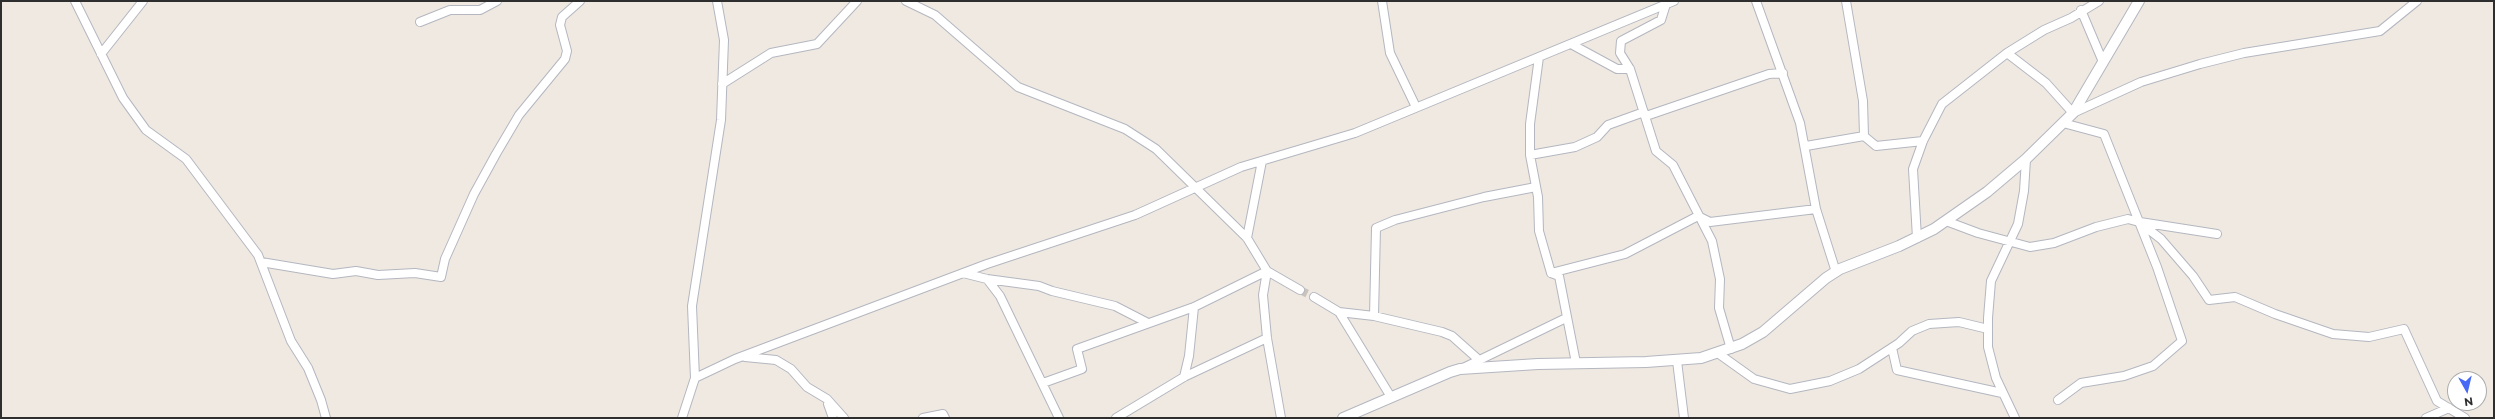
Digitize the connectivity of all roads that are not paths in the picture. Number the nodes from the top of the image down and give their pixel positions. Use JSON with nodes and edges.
{"nodes":[{"id":1,"x":75,"y":1,"type":"edge"},
{"id":2,"x":143,"y":1,"type":"edge"},
{"id":3,"x":497,"y":1,"type":"edge"},
{"id":4,"x":580,"y":1,"type":"edge"},
{"id":5,"x":717,"y":1,"type":"edge"},
{"id":6,"x":857,"y":1,"type":"edge"},
{"id":7,"x":906,"y":1,"type":"edge"},
{"id":8,"x":1382,"y":1,"type":"edge"},
{"id":9,"x":1674,"y":1,"type":"edge"},
{"id":10,"x":1756,"y":1,"type":"edge"},
{"id":11,"x":1846,"y":1,"type":"edge"},
{"id":12,"x":2100,"y":1,"type":"edge"},
{"id":13,"x":2139,"y":1,"type":"edge"},
{"id":14,"x":2417,"y":1,"type":"edge"},
{"id":15,"x":1666,"y":4,"type":"junction"},
{"id":16,"x":2080,"y":10,"type":"junction"},
{"id":17,"x":420,"y":22,"type":"dead end"},
{"id":18,"x":1571,"y":44,"type":"junction"},
{"id":19,"x":2008,"y":53,"type":"junction"},
{"id":20,"x":101,"y":54,"type":"junction"},
{"id":21,"x":1539,"y":57,"type":"junction"},
{"id":22,"x":2103,"y":62,"type":"junction"},
{"id":23,"x":1630,"y":70,"type":"junction"},
{"id":24,"x":1783,"y":73,"type":"junction"},
{"id":25,"x":722,"y":84,"type":"junction"},
{"id":26,"x":1416,"y":107,"type":"junction"},
{"id":27,"x":2073,"y":113,"type":"junction"},
{"id":28,"x":1645,"y":114,"type":"junction"},
{"id":29,"x":2063,"y":123,"type":"junction"},
{"id":30,"x":1864,"y":136,"type":"junction"},
{"id":31,"x":1923,"y":141,"type":"junction"},
{"id":32,"x":1806,"y":146,"type":"junction"},
{"id":33,"x":1530,"y":155,"type":"junction"},
{"id":34,"x":2026,"y":159,"type":"junction"},
{"id":35,"x":1262,"y":161,"type":"junction"},
{"id":36,"x":1197,"y":187,"type":"junction"},
{"id":37,"x":1536,"y":187,"type":"junction"},
{"id":38,"x":1816,"y":209,"type":"junction"},
{"id":39,"x":1698,"y":216,"type":"junction"},
{"id":40,"x":1946,"y":222,"type":"junction"},
{"id":41,"x":2140,"y":222,"type":"junction"},
{"id":42,"x":2217,"y":234,"type":"dead end"},
{"id":43,"x":1248,"y":238,"type":"junction"},
{"id":44,"x":1917,"y":238,"type":"junction"},
{"id":45,"x":2011,"y":243,"type":"junction"},
{"id":46,"x":261,"y":262,"type":"junction"},
{"id":47,"x":1266,"y":271,"type":"junction"},
{"id":48,"x":1836,"y":272,"type":"junction"},
{"id":49,"x":962,"y":273,"type":"junction"},
{"id":50,"x":1551,"y":273,"type":"junction"},
{"id":51,"x":987,"y":279,"type":"junction"},
{"id":52,"x":1300,"y":290,"type":"tunnel mouth"},
{"id":53,"x":1314,"y":297,"type":"tunnel mouth"},
{"id":54,"x":1194,"y":307,"type":"junction"},
{"id":55,"x":1339,"y":312,"type":"junction"},
{"id":56,"x":1374,"y":316,"type":"junction"},
{"id":57,"x":1566,"y":318,"type":"junction"},
{"id":58,"x":1148,"y":323,"type":"junction"},
{"id":59,"x":1988,"y":329,"type":"junction"},
{"id":60,"x":1267,"y":338,"type":"junction"},
{"id":61,"x":1892,"y":348,"type":"junction"},
{"id":62,"x":1731,"y":349,"type":"junction"},
{"id":63,"x":1719,"y":354,"type":"junction"},
{"id":64,"x":738,"y":358,"type":"junction"},
{"id":65,"x":1480,"y":360,"type":"junction"},
{"id":66,"x":1677,"y":360,"type":"junction"},
{"id":67,"x":1576,"y":363,"type":"junction"},
{"id":68,"x":1460,"y":369,"type":"junction"},
{"id":69,"x":1184,"y":377,"type":"junction"},
{"id":70,"x":695,"y":378,"type":"junction"},
{"id":71,"x":1043,"y":383,"type":"junction"},
{"id":72,"x":2002,"y":393,"type":"junction"},
{"id":73,"x":1391,"y":397,"type":"junction"},
{"id":74,"x":827,"y":399,"type":"junction"},
{"id":75,"x":2058,"y":400,"type":"dead end"},
{"id":76,"x":2447,"y":407,"type":"edge"},
{"id":77,"x":2447,"y":409,"type":"edge"},
{"id":78,"x":2454,"y":411,"type":"edge"},
{"id":79,"x":326,"y":418,"type":"edge"},
{"id":80,"x":682,"y":418,"type":"edge"},
{"id":81,"x":833,"y":418,"type":"edge"},
{"id":82,"x":844,"y":418,"type":"edge"},
{"id":83,"x":924,"y":418,"type":"edge"},
{"id":84,"x":945,"y":418,"type":"edge"},
{"id":85,"x":1059,"y":418,"type":"edge"},
{"id":86,"x":1116,"y":418,"type":"edge"},
{"id":87,"x":1281,"y":418,"type":"edge"},
{"id":88,"x":1343,"y":418,"type":"edge"},
{"id":89,"x":1684,"y":418,"type":"edge"},
{"id":90,"x":2015,"y":418,"type":"edge"},
{"id":91,"x":2426,"y":418,"type":"edge"},
{"id":92,"x":2465,"y":418,"type":"edge"}],
"edges":[{"from":1,"to":20,"type":"street"},
{"from":2,"to":20,"type":"street"},
{"from":3,"to":17,"type":"street"},
{"from":4,"to":46,"type":"street"},
{"from":5,"to":25,"type":"street"},
{"from":6,"to":25,"type":"street"},
{"from":7,"to":36,"type":"street"},
{"from":8,"to":26,"type":"street"},
{"from":9,"to":15,"type":"street"},
{"from":10,"to":24,"type":"street"},
{"from":11,"to":30,"type":"street"},
{"from":12,"to":16,"type":"street"},
{"from":13,"to":22,"type":"street"},
{"from":14,"to":27,"type":"street"},
{"from":15,"to":18,"type":"street"},
{"from":15,"to":23,"type":"street"},
{"from":16,"to":19,"type":"street"},
{"from":16,"to":22,"type":"street"},
{"from":18,"to":21,"type":"street"},
{"from":18,"to":23,"type":"street"},
{"from":19,"to":27,"type":"street"},
{"from":19,"to":31,"type":"street"},
{"from":20,"to":46,"type":"street"},
{"from":21,"to":26,"type":"street"},
{"from":21,"to":33,"type":"street"},
{"from":22,"to":27,"type":"street"},
{"from":23,"to":28,"type":"street"},
{"from":24,"to":28,"type":"street"},
{"from":24,"to":32,"type":"street"},
{"from":25,"to":70,"type":"street"},
{"from":26,"to":35,"type":"street"},
{"from":27,"to":29,"type":"street"},
{"from":28,"to":33,"type":"street"},
{"from":28,"to":39,"type":"street"},
{"from":29,"to":34,"type":"street"},
{"from":29,"to":41,"type":"street"},
{"from":30,"to":31,"type":"street"},
{"from":30,"to":32,"type":"street"},
{"from":31,"to":44,"type":"street"},
{"from":32,"to":38,"type":"street"},
{"from":33,"to":37,"type":"street"},
{"from":34,"to":40,"type":"street"},
{"from":34,"to":45,"type":"street"},
{"from":35,"to":36,"type":"street"},
{"from":35,"to":43,"type":"street"},
{"from":36,"to":43,"type":"street"},
{"from":36,"to":49,"type":"street"},
{"from":37,"to":50,"type":"street"},
{"from":37,"to":56,"type":"street"},
{"from":38,"to":39,"type":"street"},
{"from":38,"to":48,"type":"street"},
{"from":39,"to":50,"type":"street"},
{"from":39,"to":62,"type":"street"},
{"from":40,"to":44,"type":"street"},
{"from":40,"to":45,"type":"street"},
{"from":41,"to":42,"type":"street"},
{"from":41,"to":45,"type":"street"},
{"from":41,"to":75,"type":"street"},
{"from":41,"to":76,"type":"street"},
{"from":43,"to":47,"type":"street"},
{"from":44,"to":48,"type":"street"},
{"from":45,"to":59,"type":"street"},
{"from":46,"to":79,"type":"street"},
{"from":47,"to":52,"type":"street"},
{"from":47,"to":54,"type":"street"},
{"from":47,"to":60,"type":"street"},
{"from":48,"to":62,"type":"street"},
{"from":49,"to":51,"type":"street"},
{"from":49,"to":64,"type":"street"},
{"from":50,"to":57,"type":"street"},
{"from":51,"to":58,"type":"street"},
{"from":51,"to":71,"type":"street"},
{"from":53,"to":55,"type":"street"},
{"from":54,"to":58,"type":"street"},
{"from":54,"to":69,"type":"street"},
{"from":55,"to":56,"type":"street"},
{"from":55,"to":73,"type":"street"},
{"from":56,"to":65,"type":"street"},
{"from":57,"to":65,"type":"street"},
{"from":57,"to":67,"type":"street"},
{"from":58,"to":71,"type":"street"},
{"from":59,"to":61,"type":"street"},
{"from":59,"to":72,"type":"street"},
{"from":60,"to":69,"type":"street"},
{"from":60,"to":87,"type":"street"},
{"from":61,"to":63,"type":"street"},
{"from":61,"to":72,"type":"street"},
{"from":62,"to":63,"type":"street"},
{"from":63,"to":66,"type":"street"},
{"from":64,"to":70,"type":"street"},
{"from":64,"to":74,"type":"street"},
{"from":65,"to":68,"type":"street"},
{"from":66,"to":67,"type":"street"},
{"from":66,"to":89,"type":"street"},
{"from":67,"to":68,"type":"street"},
{"from":68,"to":73,"type":"street"},
{"from":69,"to":86,"type":"street"},
{"from":70,"to":80,"type":"street"},
{"from":71,"to":85,"type":"street"},
{"from":72,"to":90,"type":"street"},
{"from":73,"to":88,"type":"street"},
{"from":74,"to":81,"type":"street"},
{"from":74,"to":82,"type":"street"},
{"from":77,"to":91,"type":"street"},
{"from":78,"to":92,"type":"street"},
{"from":83,"to":84,"type":"street"}]}
